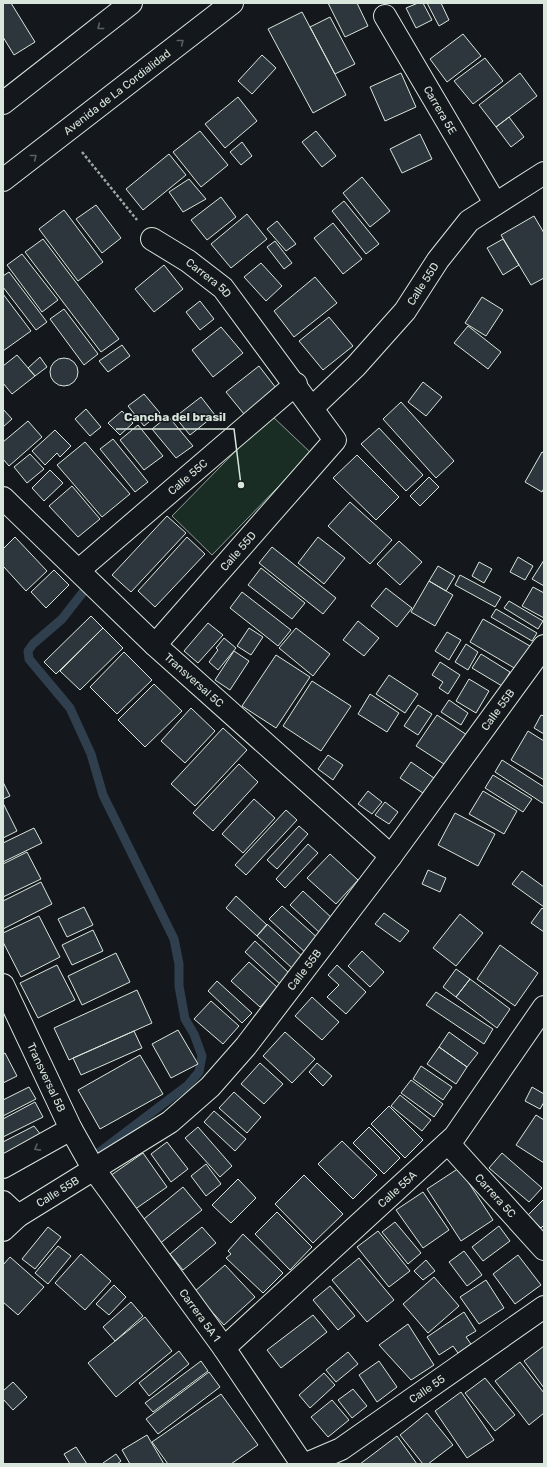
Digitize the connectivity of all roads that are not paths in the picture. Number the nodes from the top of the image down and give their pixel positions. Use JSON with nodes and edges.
{"nodes":[{"id":1,"x":131,"y":3,"type":"edge"},
{"id":2,"x":232,"y":3,"type":"edge"},
{"id":3,"x":385,"y":16,"type":"dead end"},
{"id":4,"x":3,"y":103,"type":"edge"},
{"id":5,"x":544,"y":173,"type":"edge"},
{"id":6,"x":3,"y":180,"type":"edge"},
{"id":7,"x":495,"y":203,"type":"junction"},
{"id":8,"x":152,"y":239,"type":"road end"},
{"id":9,"x":296,"y":384,"type":"junction"},
{"id":10,"x":312,"y":408,"type":"junction"},
{"id":11,"x":336,"y":440,"type":"joint"},
{"id":12,"x":3,"y":498,"type":"edge"},
{"id":13,"x":79,"y":570,"type":"junction"},
{"id":14,"x":155,"y":645,"type":"junction"},
{"id":15,"x":544,"y":646,"type":"edge"},
{"id":16,"x":391,"y":856,"type":"junction"},
{"id":17,"x":3,"y":985,"type":"edge"},
{"id":18,"x":544,"y":1007,"type":"edge"},
{"id":19,"x":71,"y":1129,"type":"junction"},
{"id":20,"x":448,"y":1143,"type":"junction"},
{"id":21,"x":3,"y":1167,"type":"edge"},
{"id":22,"x":93,"y":1168,"type":"junction"},
{"id":23,"x":8,"y":1216,"type":"edge"},
{"id":24,"x":544,"y":1249,"type":"edge"},
{"id":25,"x":544,"y":1307,"type":"edge"},
{"id":26,"x":224,"y":1348,"type":"junction"},
{"id":27,"x":302,"y":1464,"type":"edge"},
{"id":28,"x":306,"y":1464,"type":"edge"}],
"edges":[{"from":1,"to":4,"type":"street","one_way":true},
{"from":6,"to":2,"type":"street","name":"Avenida de La Cordialidad","one_way":true},
{"from":3,"to":7,"type":"street","name":"Carrera 5E"},
{"from":5,"to":7,"type":"street","name":"Calle 55D"},
{"from":7,"to":10,"type":"street","name":"Calle 55D"},
{"from":8,"to":9,"type":"street","name":"Carrera 5D"},
{"from":9,"to":10,"type":"street","name":"Carrera 5D"},
{"from":9,"to":13,"type":"street","name":"Calle 55C"},
{"from":10,"to":11,"type":"street","name":"Carrera 5D"},
{"from":11,"to":14,"type":"street","name":"Calle 55D"},
{"from":12,"to":13,"type":"street","name":"Transversal 5C"},
{"from":13,"to":14,"type":"street","name":"Transversal 5C"},
{"from":14,"to":16,"type":"street","name":"Transversal 5C"},
{"from":15,"to":16,"type":"street","name":"Calle 55B"},
{"from":16,"to":22,"type":"street","name":"Calle 55B"},
{"from":17,"to":19,"type":"street","name":"Transversal 5B"},
{"from":18,"to":20,"type":"street","name":"Calle 55A"},
{"from":19,"to":21,"type":"street","one_way":true},
{"from":19,"to":22,"type":"street","name":"Transversal 5B"},
{"from":20,"to":24,"type":"street","name":"Carrera 5C"},
{"from":20,"to":26,"type":"street","name":"Calle 55A"},
{"from":22,"to":23,"type":"street","name":"Calle 55B"},
{"from":22,"to":26,"type":"street","name":"Carrera 5A 1"},
{"from":25,"to":28,"type":"street","name":"Calle 55"},
{"from":26,"to":27,"type":"street","name":"Carrera 5A 1"}]}
